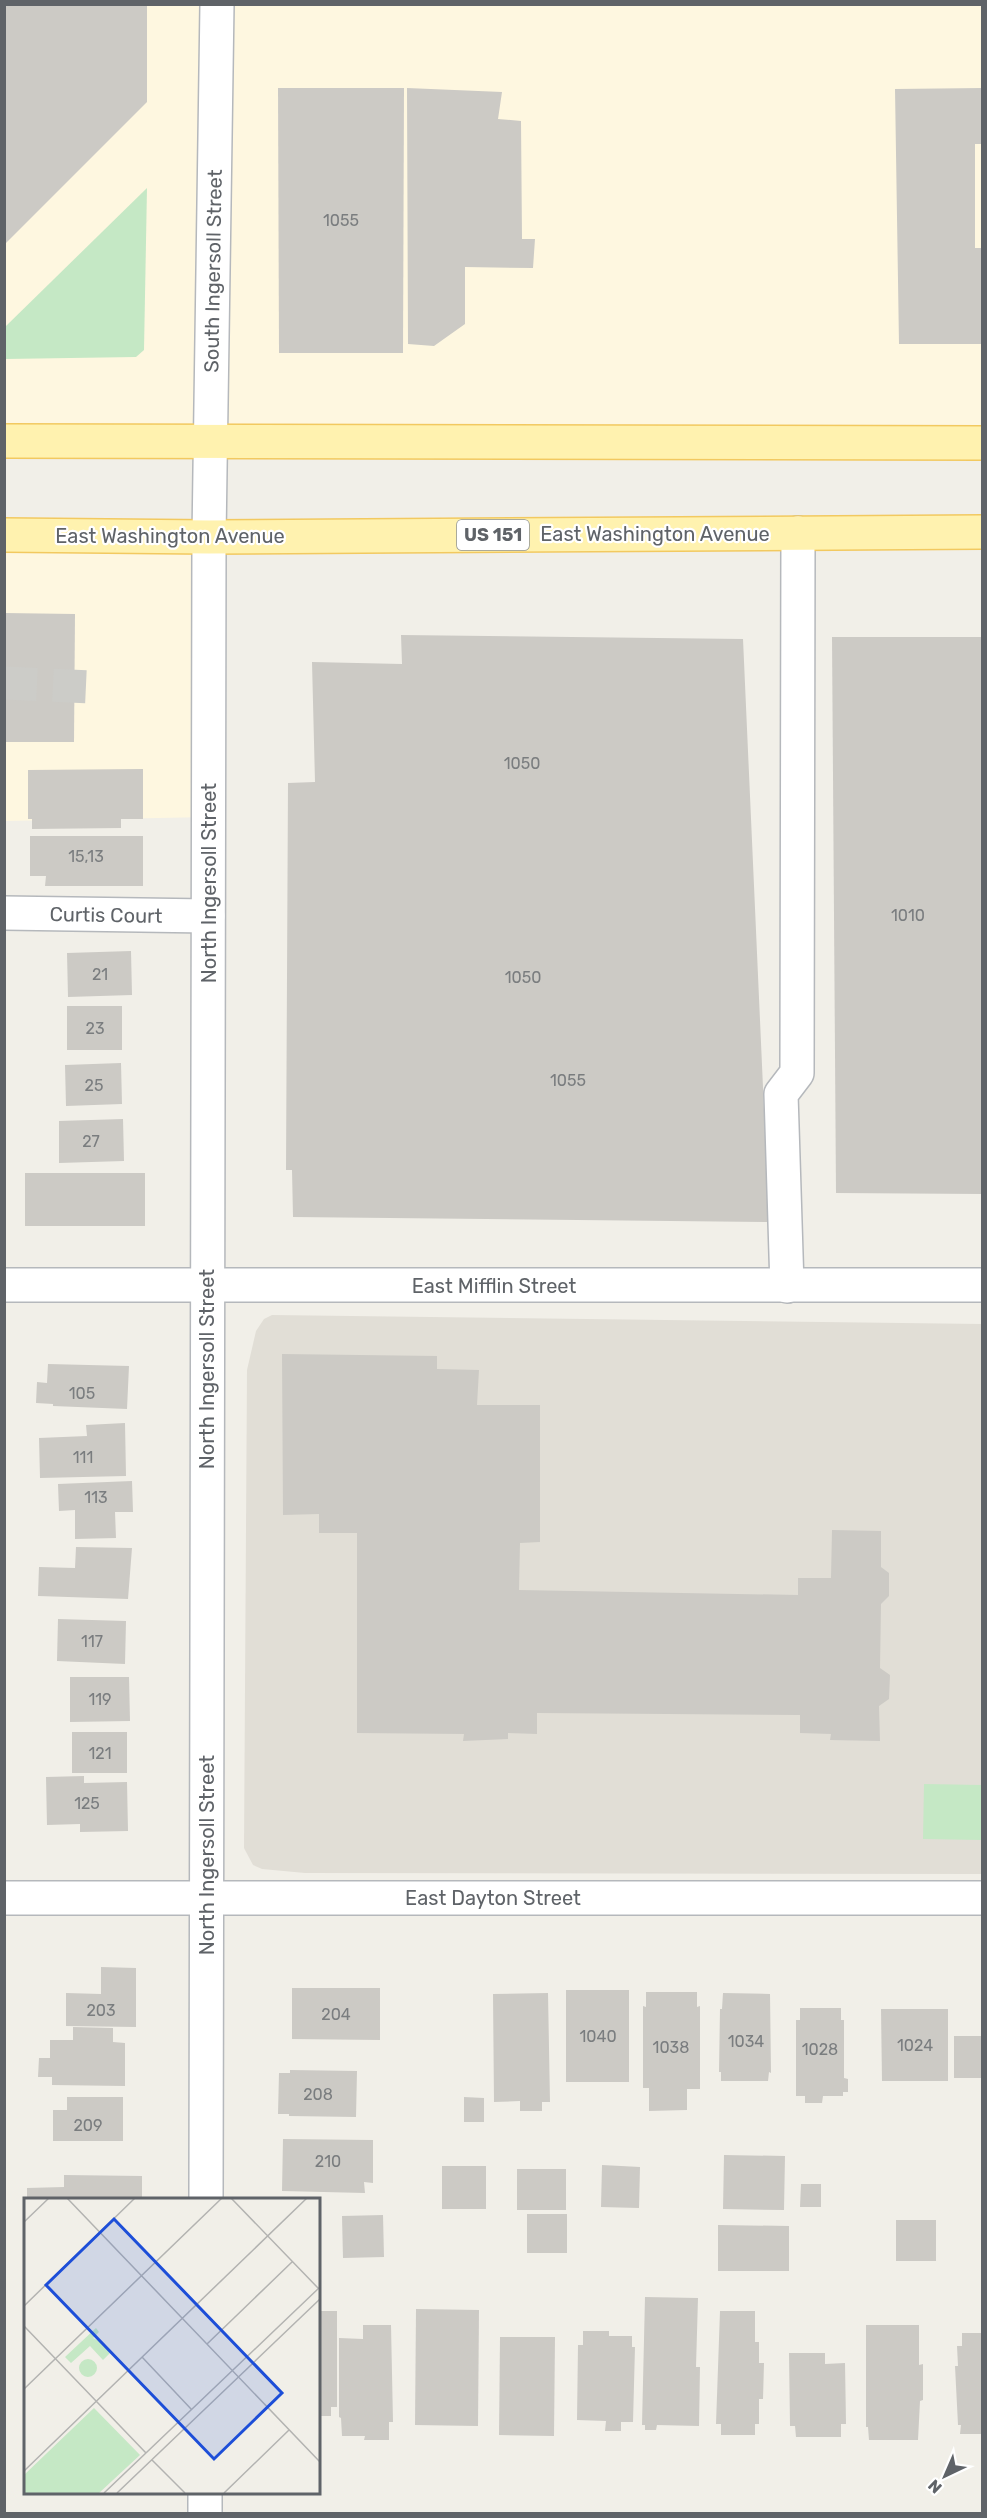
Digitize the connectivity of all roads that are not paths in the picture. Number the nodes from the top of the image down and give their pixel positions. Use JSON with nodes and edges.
{"nodes":[{"id":1,"x":216,"y":4,"type":"edge"},
{"id":2,"x":4,"y":441,"type":"edge"},
{"id":3,"x":210,"y":442,"type":"junction"},
{"id":4,"x":982,"y":443,"type":"edge"},
{"id":5,"x":982,"y":532,"type":"edge"},
{"id":6,"x":798,"y":533,"type":"junction"},
{"id":7,"x":4,"y":536,"type":"edge"},
{"id":8,"x":209,"y":537,"type":"junction"},
{"id":9,"x":4,"y":913,"type":"edge"},
{"id":10,"x":208,"y":916,"type":"junction"},
{"id":11,"x":4,"y":1285,"type":"edge"},
{"id":12,"x":207,"y":1286,"type":"junction"},
{"id":13,"x":787,"y":1286,"type":"junction"},
{"id":14,"x":982,"y":1286,"type":"edge"},
{"id":15,"x":4,"y":1898,"type":"edge"},
{"id":16,"x":982,"y":1898,"type":"edge"},
{"id":17,"x":206,"y":1899,"type":"junction"},
{"id":18,"x":206,"y":2198,"type":"edge"},
{"id":19,"x":205,"y":2494,"type":"edge"},
{"id":20,"x":205,"y":2514,"type":"edge"}],
"edges":[{"from":1,"to":3,"type":"street","name":"South Ingersoll Street"},
{"from":2,"to":3,"type":"main road"},
{"from":3,"to":4,"type":"main road"},
{"from":3,"to":8,"type":"street","name":"South Ingersoll Street"},
{"from":5,"to":6,"type":"main road","name":"East Washington Avenue","number":"US 151"},
{"from":6,"to":8,"type":"main road","name":"East Washington Avenue","number":"US 151"},
{"from":6,"to":13,"type":"street"},
{"from":7,"to":8,"type":"main road","name":"East Washington Avenue","number":"US 151"},
{"from":8,"to":10,"type":"street","name":"North Ingersoll Street"},
{"from":9,"to":10,"type":"street","name":"Curtis Court"},
{"from":10,"to":12,"type":"street","name":"North Ingersoll Street"},
{"from":11,"to":12,"type":"street","name":"East Mifflin Street"},
{"from":12,"to":13,"type":"street","name":"East Mifflin Street"},
{"from":12,"to":17,"type":"street","name":"North Ingersoll Street"},
{"from":13,"to":14,"type":"street","name":"East Mifflin Street"},
{"from":15,"to":17,"type":"street","name":"East Dayton Street"},
{"from":16,"to":17,"type":"street","name":"East Dayton Street"},
{"from":17,"to":18,"type":"street","name":"North Ingersoll Street"},
{"from":19,"to":20,"type":"street"}]}
